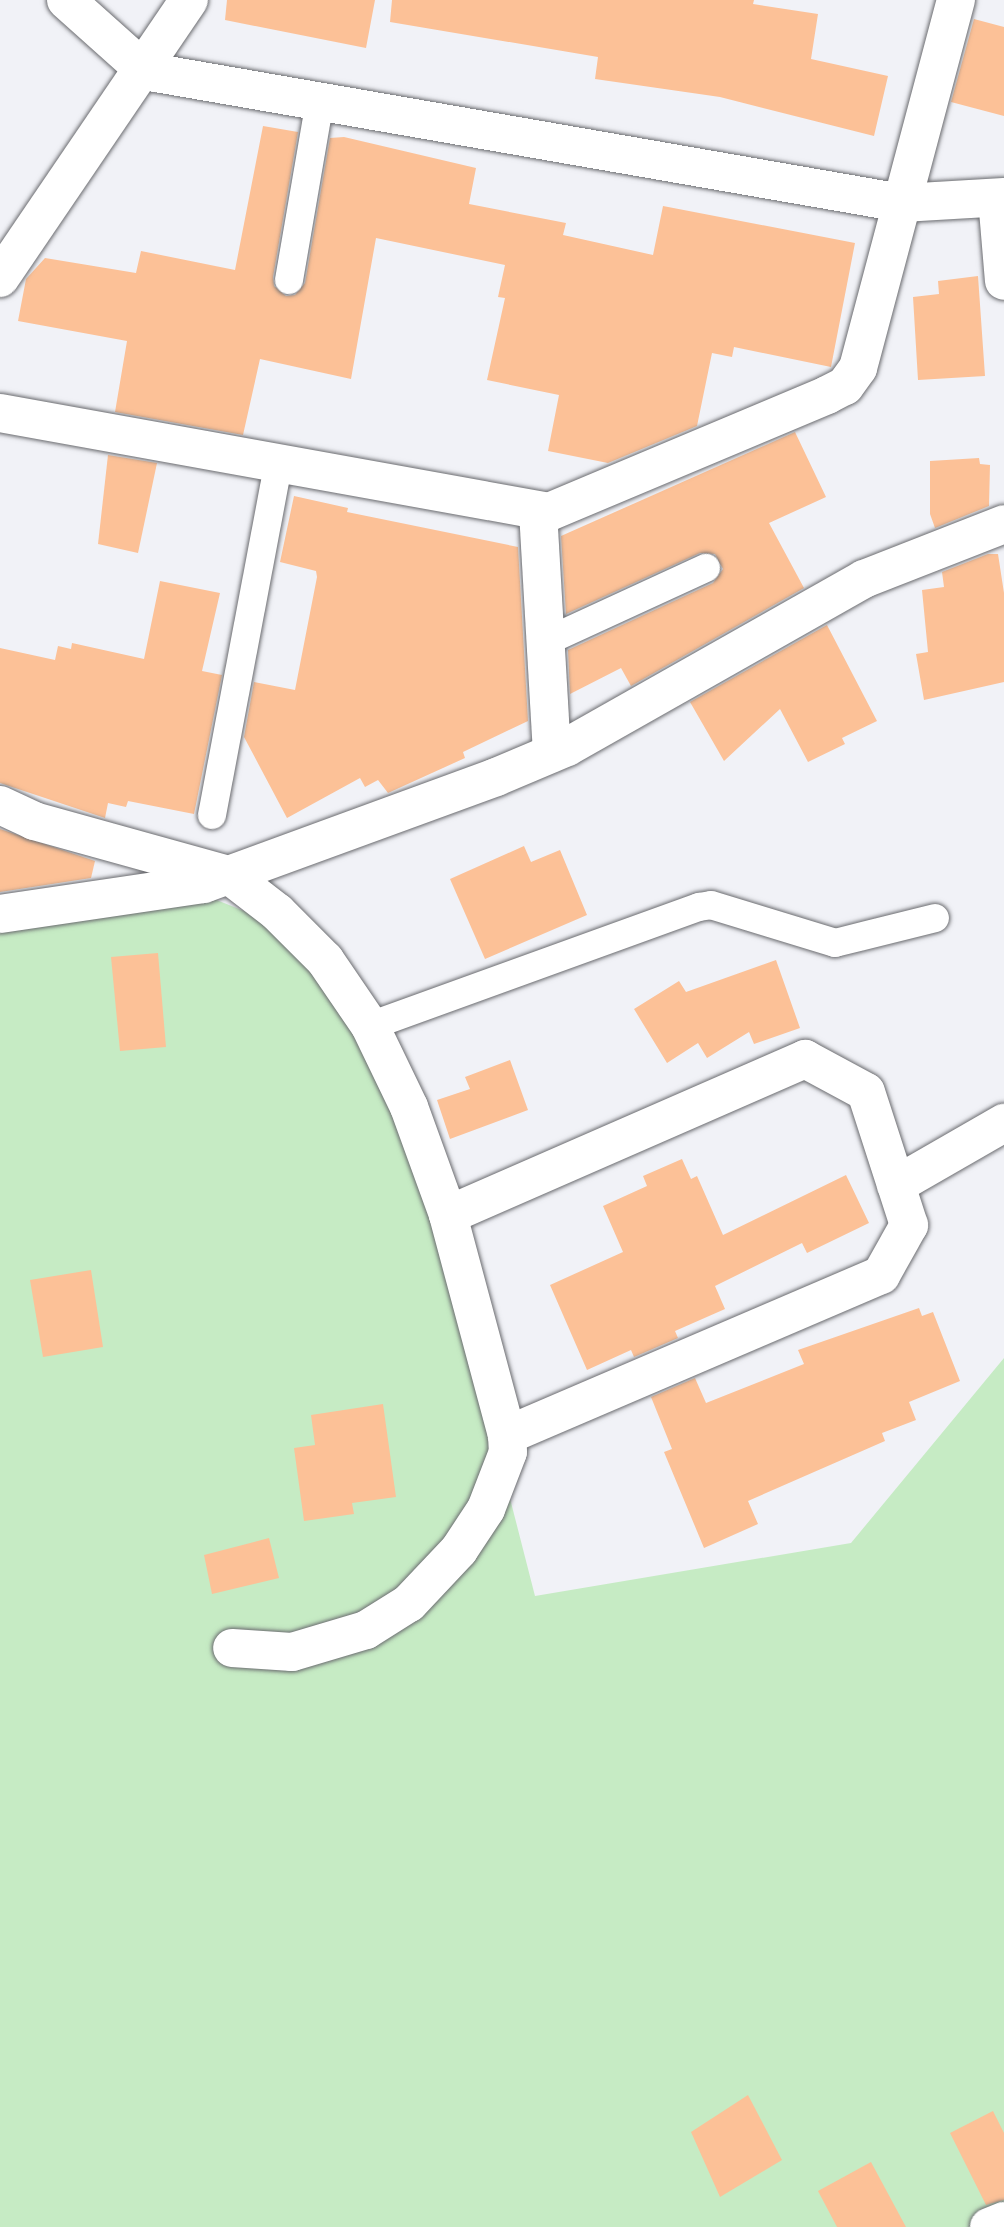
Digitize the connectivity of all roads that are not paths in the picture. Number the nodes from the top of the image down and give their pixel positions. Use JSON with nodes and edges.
{"nodes":[{"id":1,"x":66,"y":0,"type":"edge"},
{"id":2,"x":189,"y":0,"type":"edge"},
{"id":3,"x":956,"y":0,"type":"edge"},
{"id":4,"x":142,"y":68,"type":"junction"},
{"id":5,"x":320,"y":100,"type":"junction"},
{"id":6,"x":1001,"y":197,"type":"edge"},
{"id":7,"x":902,"y":202,"type":"junction"},
{"id":8,"x":0,"y":278,"type":"edge"},
{"id":9,"x":289,"y":280,"type":"dead end"},
{"id":10,"x":1004,"y":281,"type":"edge"},
{"id":11,"x":0,"y":413,"type":"edge"},
{"id":12,"x":278,"y":465,"type":"junction"},
{"id":13,"x":538,"y":511,"type":"junction"},
{"id":14,"x":1004,"y":524,"type":"edge"},
{"id":15,"x":706,"y":568,"type":"dead end"},
{"id":16,"x":547,"y":641,"type":"junction"},
{"id":17,"x":552,"y":753,"type":"junction"},
{"id":18,"x":0,"y":805,"type":"edge"},
{"id":19,"x":212,"y":815,"type":"dead end"},
{"id":20,"x":229,"y":875,"type":"junction"},
{"id":21,"x":0,"y":914,"type":"edge"},
{"id":22,"x":935,"y":918,"type":"dead end"},
{"id":23,"x":370,"y":1026,"type":"junction"},
{"id":24,"x":1004,"y":1123,"type":"edge"},
{"id":25,"x":896,"y":1185,"type":"junction"},
{"id":26,"x":448,"y":1215,"type":"junction"},
{"id":27,"x":507,"y":1435,"type":"junction"},
{"id":28,"x":232,"y":1648,"type":"dead end"},
{"id":29,"x":1004,"y":2221,"type":"edge"},
{"id":30,"x":989,"y":2227,"type":"edge"}],
"edges":[{"from":1,"to":4,"type":"street"},
{"from":2,"to":4,"type":"street"},
{"from":3,"to":7,"type":"street"},
{"from":4,"to":5,"type":"street"},
{"from":4,"to":8,"type":"street"},
{"from":5,"to":7,"type":"street"},
{"from":5,"to":9,"type":"lane"},
{"from":6,"to":7,"type":"street"},
{"from":6,"to":10,"type":"street"},
{"from":7,"to":13,"type":"street"},
{"from":11,"to":12,"type":"street"},
{"from":12,"to":13,"type":"street"},
{"from":12,"to":19,"type":"lane"},
{"from":13,"to":16,"type":"street"},
{"from":14,"to":17,"type":"street"},
{"from":15,"to":16,"type":"lane"},
{"from":16,"to":17,"type":"street"},
{"from":17,"to":20,"type":"street"},
{"from":18,"to":20,"type":"street"},
{"from":20,"to":21,"type":"street"},
{"from":20,"to":23,"type":"street"},
{"from":22,"to":23,"type":"lane"},
{"from":23,"to":26,"type":"street"},
{"from":24,"to":25,"type":"street"},
{"from":25,"to":26,"type":"street"},
{"from":25,"to":27,"type":"street"},
{"from":26,"to":27,"type":"street"},
{"from":27,"to":28,"type":"street"},
{"from":29,"to":30,"type":"street"}]}
